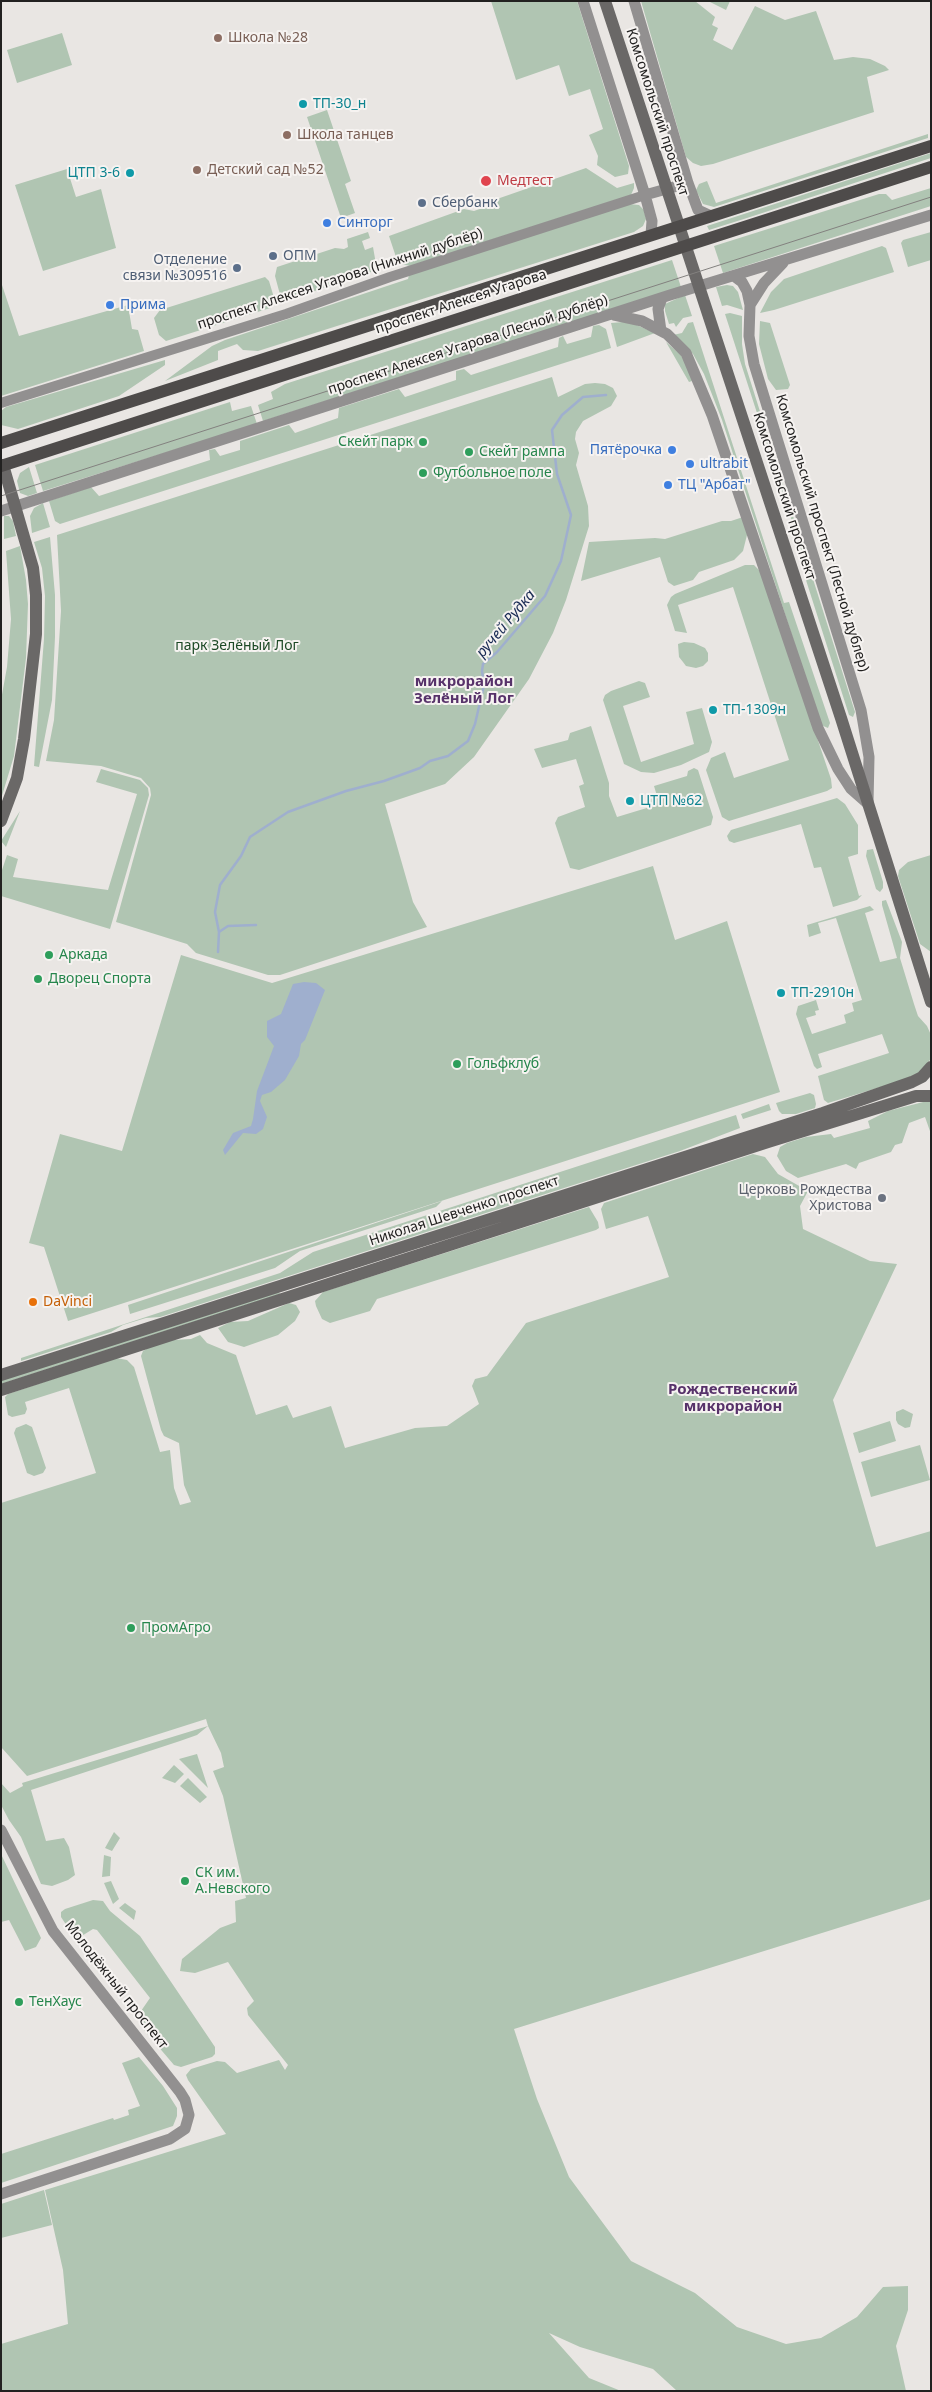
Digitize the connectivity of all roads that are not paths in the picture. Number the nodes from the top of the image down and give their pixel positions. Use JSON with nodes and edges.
{"nodes":[{"id":1,"x":583,"y":1,"type":"edge"},
{"id":2,"x":605,"y":1,"type":"edge"},
{"id":3,"x":634,"y":1,"type":"edge"},
{"id":4,"x":931,"y":146,"type":"edge"},
{"id":5,"x":931,"y":166,"type":"edge"},
{"id":6,"x":688,"y":183,"type":"junction"},
{"id":7,"x":644,"y":195,"type":"junction"},
{"id":8,"x":931,"y":215,"type":"edge"},
{"id":9,"x":711,"y":216,"type":"junction"},
{"id":10,"x":651,"y":235,"type":"junction"},
{"id":11,"x":786,"y":260,"type":"junction"},
{"id":12,"x":734,"y":276,"type":"junction"},
{"id":13,"x":662,"y":298,"type":"junction"},
{"id":14,"x":750,"y":305,"type":"junction"},
{"id":15,"x":612,"y":315,"type":"junction"},
{"id":16,"x":661,"y":331,"type":"junction"},
{"id":17,"x":1,"y":403,"type":"edge"},
{"id":18,"x":1,"y":444,"type":"edge"},
{"id":19,"x":2,"y":464,"type":"edge"},
{"id":20,"x":15,"y":507,"type":"junction"},
{"id":21,"x":1,"y":511,"type":"edge"},
{"id":22,"x":868,"y":804,"type":"junction"},
{"id":23,"x":1,"y":821,"type":"edge"},
{"id":24,"x":931,"y":1002,"type":"edge"},
{"id":25,"x":931,"y":1067,"type":"edge"},
{"id":26,"x":931,"y":1096,"type":"edge"},
{"id":27,"x":302,"y":1279,"type":"junction"},
{"id":28,"x":305,"y":1292,"type":"junction"},
{"id":29,"x":1,"y":1375,"type":"edge"},
{"id":30,"x":1,"y":1390,"type":"edge"},
{"id":31,"x":1,"y":1830,"type":"edge"},
{"id":32,"x":1,"y":2194,"type":"edge"}],
"edges":[{"from":1,"to":7,"type":"street"},
{"from":2,"to":22,"type":"main road","name":"Комсомольский проспект"},
{"from":3,"to":6,"type":"street"},
{"from":4,"to":9,"type":"main road","name":"проспект Алексея Угарова"},
{"from":5,"to":19,"type":"main road","name":"проспект Алексея Угарова"},
{"from":6,"to":7,"type":"street","name":"проспект Алексея Угарова (Нижний дублёр)"},
{"from":6,"to":9,"type":"street"},
{"from":7,"to":10,"type":"street"},
{"from":7,"to":17,"type":"street","name":"проспект Алексея Угарова (Нижний дублёр)"},
{"from":8,"to":11,"type":"street","name":"проспект Алексея Угарова (Лесной дублёр)"},
{"from":9,"to":10,"type":"main road","name":"проспект Алексея Угарова"},
{"from":10,"to":18,"type":"main road","name":"проспект Алексея Угарова"},
{"from":11,"to":12,"type":"street","name":"проспект Алексея Угарова (Лесной дублёр)"},
{"from":11,"to":14,"type":"street"},
{"from":12,"to":13,"type":"street","name":"проспект Алексея Угарова (Лесной дублёр)"},
{"from":12,"to":14,"type":"street","name":"Комсомольский проспект (Лесной дублер)"},
{"from":13,"to":15,"type":"street","name":"проспект Алексея Угарова (Лесной дублёр)"},
{"from":13,"to":16,"type":"street"},
{"from":14,"to":22,"type":"street","name":"Комсомольский проспект (Лесной дублер)"},
{"from":15,"to":16,"type":"street"},
{"from":15,"to":20,"type":"street","name":"проспект Алексея Угарова (Лесной дублёр)"},
{"from":16,"to":22,"type":"street"},
{"from":19,"to":20,"type":"main road"},
{"from":20,"to":21,"type":"street","name":"проспект Алексея Угарова (Лесной дублёр)"},
{"from":20,"to":23,"type":"main road"},
{"from":22,"to":24,"type":"main road","name":"Комсомольский проспект"},
{"from":25,"to":27,"type":"main road","name":"Николая Шевченко проспект"},
{"from":26,"to":28,"type":"main road","name":"Николая Шевченко проспект"},
{"from":27,"to":28,"type":"main road"},
{"from":27,"to":29,"type":"main road","name":"Николая Шевченко проспект"},
{"from":28,"to":30,"type":"main road","name":"Николая Шевченко проспект"},
{"from":31,"to":32,"type":"street","name":"Молодёжный проспект"}]}
